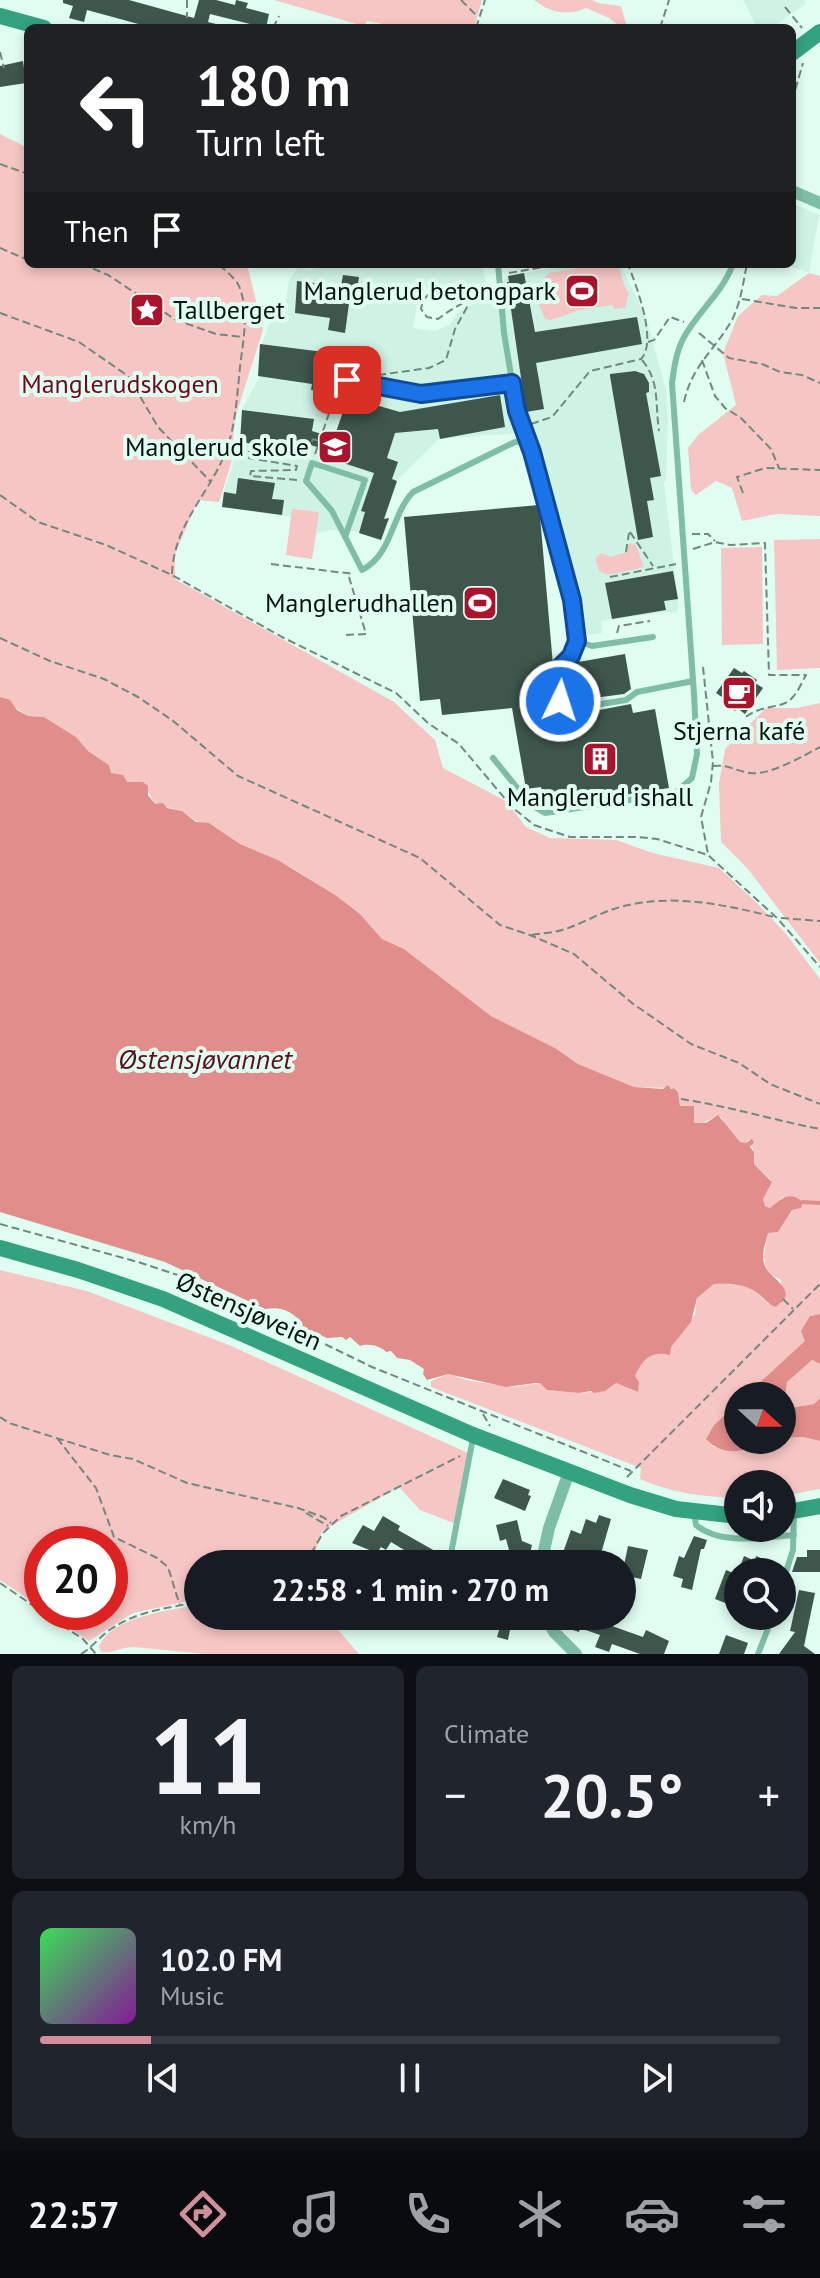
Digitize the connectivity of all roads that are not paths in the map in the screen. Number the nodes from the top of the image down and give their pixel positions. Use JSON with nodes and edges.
{"nodes":[{"id":1,"x":0,"y":16,"type":"edge"},
{"id":2,"x":29,"y":24,"type":"edge"},
{"id":3,"x":796,"y":193,"type":"edge"},
{"id":4,"x":820,"y":203,"type":"edge"},
{"id":5,"x":499,"y":268,"type":"edge"},
{"id":6,"x":732,"y":268,"type":"edge"},
{"id":7,"x":347,"y":380,"type":"road end"},
{"id":8,"x":512,"y":383,"type":"junction"},
{"id":9,"x":527,"y":441,"type":"junction"},
{"id":10,"x":345,"y":537,"type":"junction"},
{"id":11,"x":653,"y":637,"type":"dead end"},
{"id":12,"x":577,"y":641,"type":"junction"},
{"id":13,"x":693,"y":681,"type":"junction"},
{"id":14,"x":493,"y":758,"type":"dead end"},
{"id":15,"x":0,"y":1248,"type":"edge"},
{"id":16,"x":473,"y":1435,"type":"junction"},
{"id":17,"x":569,"y":1472,"type":"junction"},
{"id":18,"x":820,"y":1506,"type":"edge"},
{"id":19,"x":796,"y":1511,"type":"edge"},
{"id":20,"x":694,"y":1513,"type":"junction"},
{"id":21,"x":724,"y":1515,"type":"edge"},
{"id":22,"x":724,"y":1535,"type":"edge"},
{"id":23,"x":451,"y":1550,"type":"edge"},
{"id":24,"x":544,"y":1550,"type":"edge"},
{"id":25,"x":553,"y":1630,"type":"edge"},
{"id":26,"x":767,"y":1630,"type":"edge"},
{"id":27,"x":576,"y":1654,"type":"edge"},
{"id":28,"x":758,"y":1654,"type":"edge"}],
"edges":[{"from":1,"to":2,"type":"main road"},
{"from":3,"to":4,"type":"street"},
{"from":5,"to":8,"type":"lane"},
{"from":6,"to":13,"type":"lane"},
{"from":7,"to":8,"type":"lane"},
{"from":8,"to":9,"type":"lane"},
{"from":9,"to":10,"type":"lane"},
{"from":9,"to":12,"type":"lane"},
{"from":10,"to":10,"type":"lane"},
{"from":11,"to":12,"type":"lane"},
{"from":12,"to":13,"type":"lane"},
{"from":13,"to":14,"type":"lane"},
{"from":15,"to":16,"type":"main road","name":"Østensjøveien"},
{"from":16,"to":17,"type":"main road","name":"Østensjøveien"},
{"from":16,"to":23,"type":"lane"},
{"from":17,"to":20,"type":"main road","name":"Østensjøveien"},
{"from":17,"to":24,"type":"street"},
{"from":18,"to":19,"type":"main road"},
{"from":20,"to":21,"type":"main road","name":"Østensjøveien"},
{"from":20,"to":22,"type":"lane"},
{"from":25,"to":27,"type":"street"},
{"from":26,"to":28,"type":"lane"}]}
